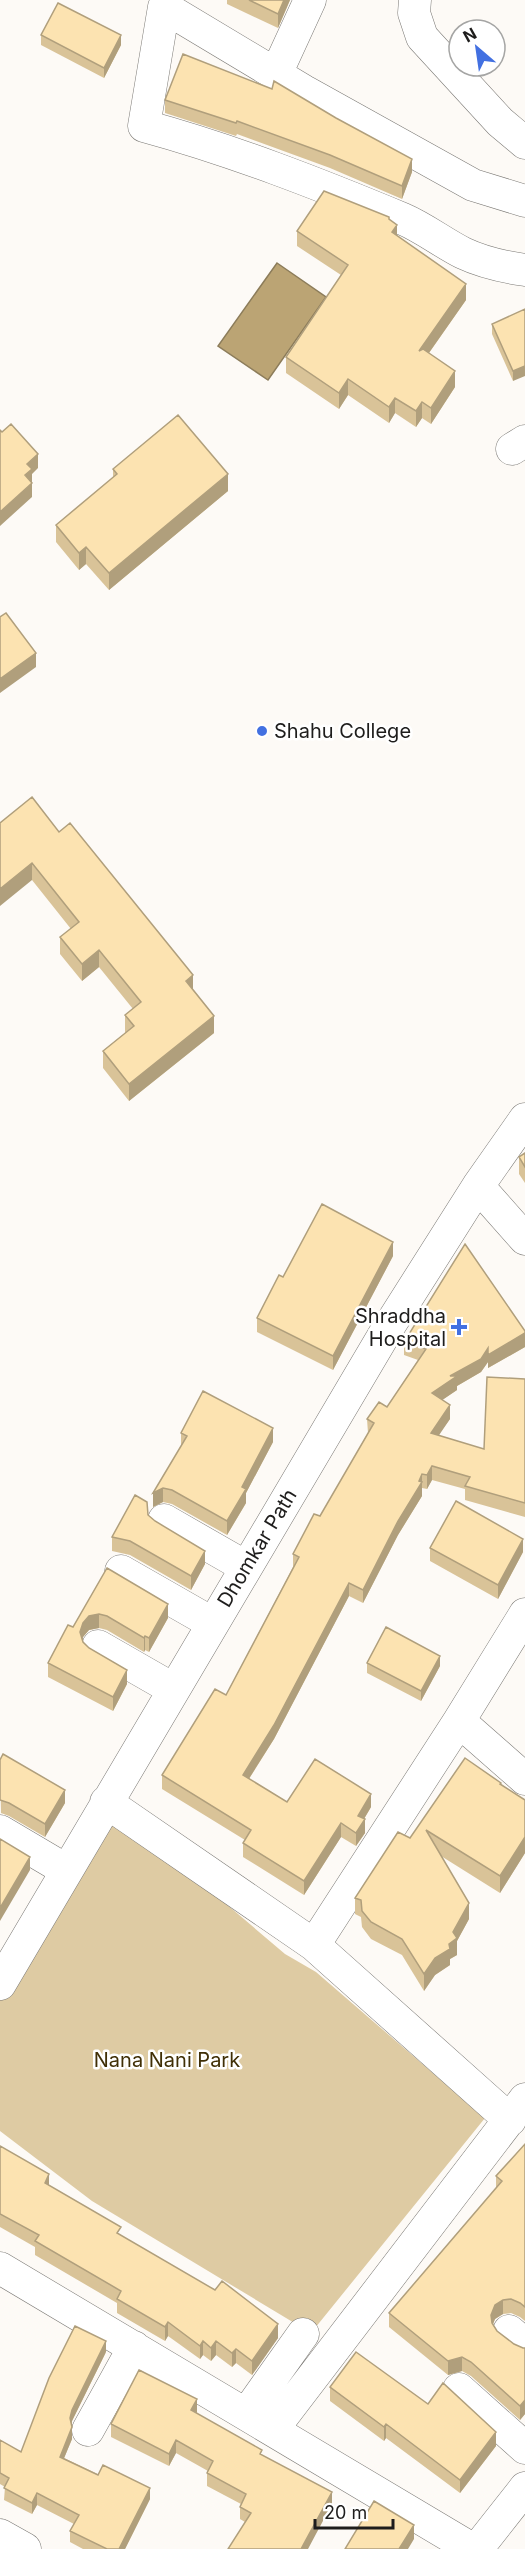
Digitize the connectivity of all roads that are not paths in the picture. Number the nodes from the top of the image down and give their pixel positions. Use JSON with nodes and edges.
{"nodes":[{"id":1,"x":310,"y":0,"type":"edge"},
{"id":2,"x":416,"y":0,"type":"edge"},
{"id":3,"x":157,"y":2,"type":"edge"},
{"id":4,"x":276,"y":74,"type":"junction"},
{"id":5,"x":525,"y":143,"type":"edge"},
{"id":6,"x":525,"y":201,"type":"edge"},
{"id":7,"x":525,"y":270,"type":"edge"},
{"id":8,"x":525,"y":1119,"type":"edge"},
{"id":9,"x":478,"y":1186,"type":"junction"},
{"id":10,"x":525,"y":1239,"type":"edge"},
{"id":11,"x":164,"y":1520,"type":"dead end"},
{"id":12,"x":246,"y":1567,"type":"junction"},
{"id":13,"x":121,"y":1571,"type":"dead end"},
{"id":14,"x":525,"y":1614,"type":"edge"},
{"id":15,"x":213,"y":1623,"type":"junction"},
{"id":16,"x":98,"y":1646,"type":"dead end"},
{"id":17,"x":173,"y":1689,"type":"junction"},
{"id":18,"x":459,"y":1721,"type":"junction"},
{"id":19,"x":520,"y":1765,"type":"edge"},
{"id":20,"x":106,"y":1802,"type":"junction"},
{"id":21,"x":0,"y":1831,"type":"edge"},
{"id":22,"x":66,"y":1870,"type":"junction"},
{"id":23,"x":314,"y":1945,"type":"junction"},
{"id":24,"x":0,"y":1984,"type":"edge"},
{"id":25,"x":521,"y":2106,"type":"edge"},
{"id":26,"x":0,"y":2268,"type":"edge"},
{"id":27,"x":303,"y":2334,"type":"dead end"},
{"id":28,"x":134,"y":2347,"type":"junction"},
{"id":29,"x":459,"y":2389,"type":"dead end"},
{"id":30,"x":260,"y":2421,"type":"junction"},
{"id":31,"x":88,"y":2430,"type":"dead end"},
{"id":32,"x":525,"y":2448,"type":"edge"},
{"id":33,"x":525,"y":2488,"type":"edge"},
{"id":34,"x":0,"y":2535,"type":"edge"},
{"id":35,"x":25,"y":2549,"type":"edge"},
{"id":36,"x":475,"y":2549,"type":"edge"}],
"edges":[{"from":1,"to":4,"type":"street"},
{"from":2,"to":5,"type":"street"},
{"from":3,"to":4,"type":"street"},
{"from":3,"to":7,"type":"street"},
{"from":4,"to":6,"type":"street"},
{"from":8,"to":9,"type":"street","name":"Dhomkar Path"},
{"from":9,"to":10,"type":"street"},
{"from":9,"to":12,"type":"street","name":"Dhomkar Path"},
{"from":11,"to":12,"type":"street"},
{"from":12,"to":15,"type":"street","name":"Dhomkar Path"},
{"from":13,"to":15,"type":"street"},
{"from":14,"to":18,"type":"street"},
{"from":15,"to":17,"type":"street","name":"Dhomkar Path"},
{"from":16,"to":17,"type":"street"},
{"from":17,"to":20,"type":"street","name":"Dhomkar Path"},
{"from":18,"to":19,"type":"street"},
{"from":18,"to":23,"type":"street"},
{"from":20,"to":22,"type":"street","name":"Dhomkar Path"},
{"from":20,"to":23,"type":"street"},
{"from":21,"to":22,"type":"street"},
{"from":22,"to":24,"type":"street","name":"Dhomkar Path"},
{"from":23,"to":25,"type":"street"},
{"from":25,"to":30,"type":"street"},
{"from":26,"to":28,"type":"street"},
{"from":27,"to":30,"type":"street"},
{"from":28,"to":30,"type":"street"},
{"from":28,"to":31,"type":"street"},
{"from":29,"to":32,"type":"street"},
{"from":30,"to":36,"type":"street"},
{"from":33,"to":36,"type":"street"},
{"from":34,"to":35,"type":"street"}]}
